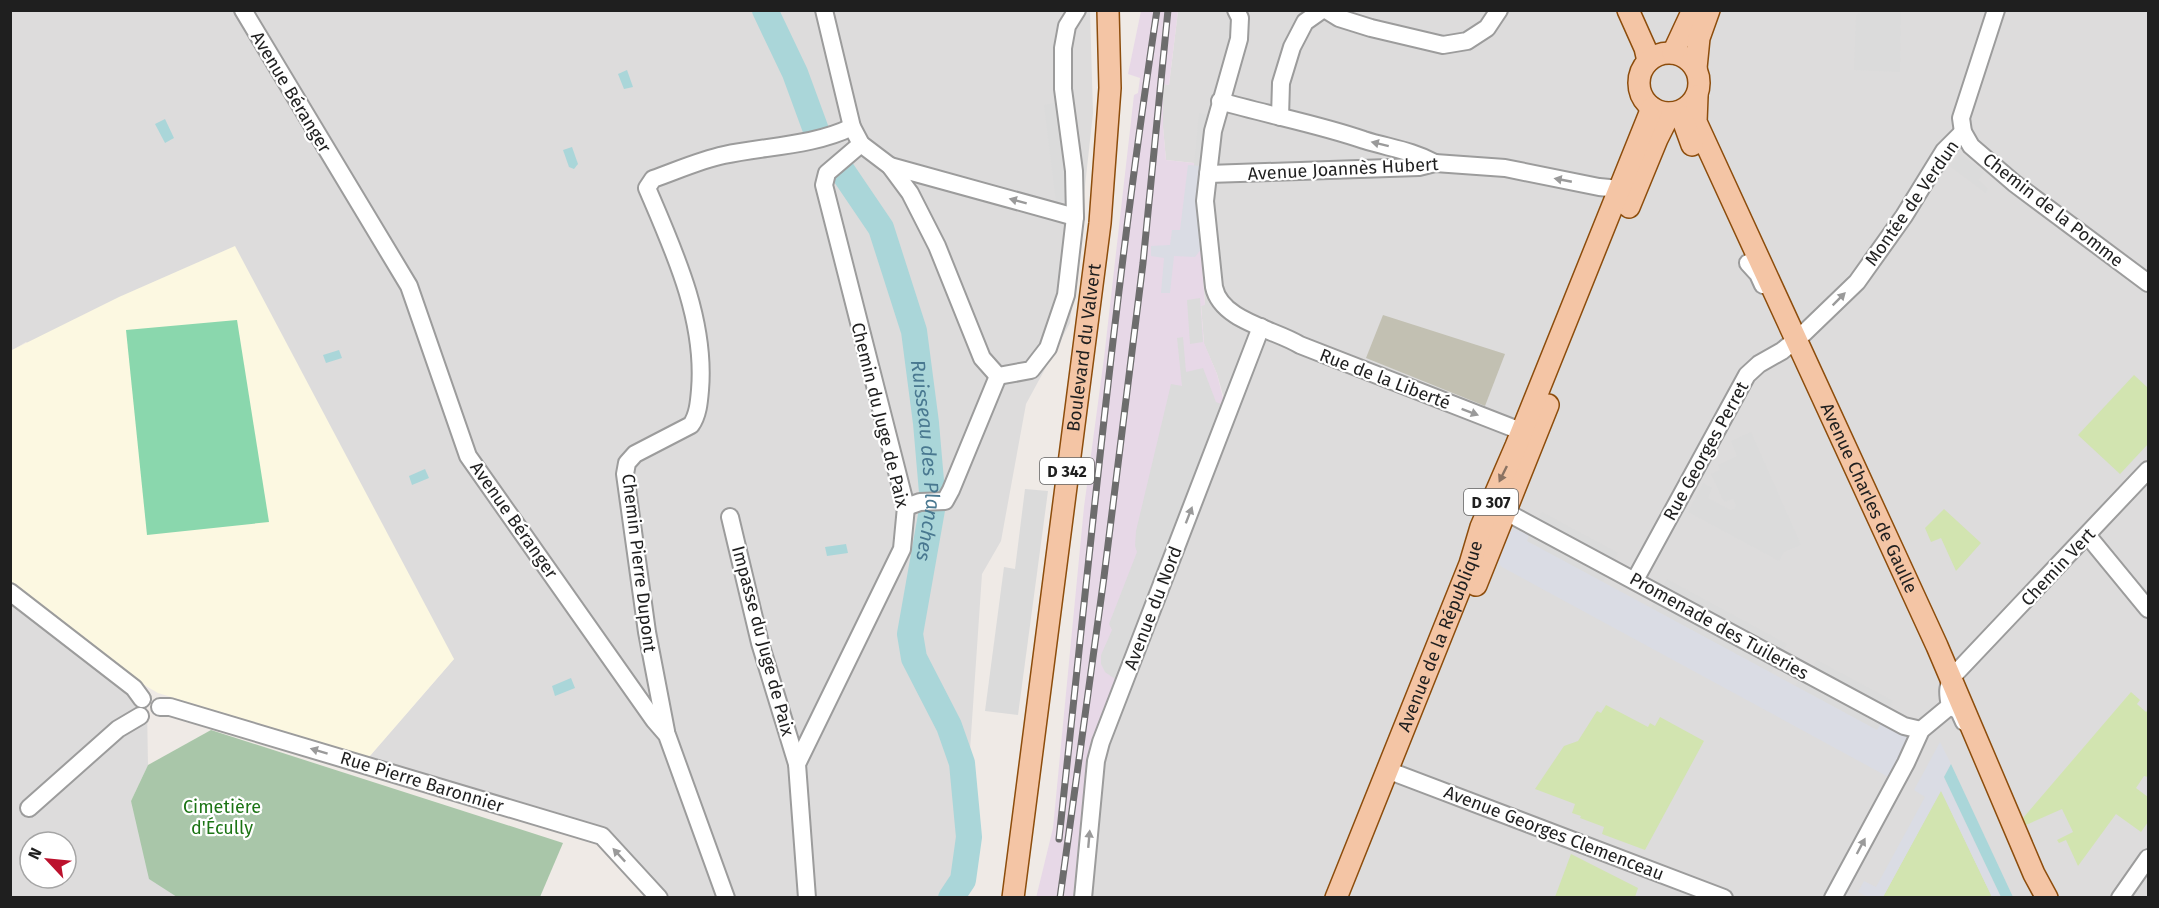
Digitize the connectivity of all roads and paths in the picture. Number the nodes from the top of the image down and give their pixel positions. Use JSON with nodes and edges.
{"nodes":[{"id":1,"x":243,"y":10,"type":"edge"},
{"id":2,"x":824,"y":10,"type":"edge"},
{"id":3,"x":1077,"y":10,"type":"edge"},
{"id":4,"x":1108,"y":10,"type":"edge"},
{"id":5,"x":1236,"y":10,"type":"edge"},
{"id":6,"x":1324,"y":10,"type":"edge"},
{"id":7,"x":1499,"y":10,"type":"edge"},
{"id":8,"x":1628,"y":10,"type":"edge"},
{"id":9,"x":1638,"y":10,"type":"edge"},
{"id":10,"x":1693,"y":10,"type":"edge"},
{"id":11,"x":1709,"y":10,"type":"edge"},
{"id":12,"x":1996,"y":10,"type":"edge"},
{"id":13,"x":1663,"y":55,"type":"junction"},
{"id":14,"x":1696,"y":68,"type":"junction"},
{"id":15,"x":1697,"y":96,"type":"junction"},
{"id":16,"x":1221,"y":101,"type":"junction"},
{"id":17,"x":1666,"y":111,"type":"junction"},
{"id":18,"x":1280,"y":117,"type":"junction"},
{"id":19,"x":847,"y":130,"type":"junction"},
{"id":20,"x":1963,"y":132,"type":"junction"},
{"id":21,"x":856,"y":147,"type":"junction"},
{"id":22,"x":1434,"y":163,"type":"junction"},
{"id":23,"x":890,"y":166,"type":"junction"},
{"id":24,"x":1208,"y":174,"type":"junction"},
{"id":25,"x":1620,"y":189,"type":"junction"},
{"id":26,"x":1074,"y":216,"type":"junction"},
{"id":27,"x":2148,"y":283,"type":"edge"},
{"id":28,"x":1261,"y":327,"type":"junction"},
{"id":29,"x":1791,"y":343,"type":"junction"},
{"id":30,"x":998,"y":376,"type":"junction"},
{"id":31,"x":1523,"y":432,"type":"junction"},
{"id":32,"x":2148,"y":470,"type":"edge"},
{"id":33,"x":913,"y":505,"type":"junction"},
{"id":34,"x":1505,"y":511,"type":"junction"},
{"id":35,"x":730,"y":517,"type":"dead end"},
{"id":36,"x":2088,"y":536,"type":"junction"},
{"id":37,"x":1635,"y":580,"type":"junction"},
{"id":38,"x":1900,"y":588,"type":"junction"},
{"id":39,"x":10,"y":592,"type":"edge"},
{"id":40,"x":2148,"y":609,"type":"edge"},
{"id":41,"x":1954,"y":670,"type":"junction"},
{"id":42,"x":142,"y":699,"type":"junction"},
{"id":43,"x":1950,"y":706,"type":"junction"},
{"id":44,"x":160,"y":707,"type":"junction"},
{"id":45,"x":140,"y":716,"type":"junction"},
{"id":46,"x":1921,"y":730,"type":"junction"},
{"id":47,"x":667,"y":735,"type":"junction"},
{"id":48,"x":1983,"y":757,"type":"junction"},
{"id":49,"x":797,"y":764,"type":"junction"},
{"id":50,"x":1401,"y":775,"type":"junction"},
{"id":51,"x":29,"y":808,"type":"dead end"},
{"id":52,"x":2148,"y":858,"type":"edge"},
{"id":53,"x":2039,"y":896,"type":"edge"},
{"id":54,"x":659,"y":897,"type":"edge"},
{"id":55,"x":726,"y":897,"type":"edge"},
{"id":56,"x":807,"y":897,"type":"edge"},
{"id":57,"x":1012,"y":897,"type":"edge"},
{"id":58,"x":1083,"y":897,"type":"edge"},
{"id":59,"x":1336,"y":897,"type":"edge"},
{"id":60,"x":1351,"y":897,"type":"edge"},
{"id":61,"x":1724,"y":897,"type":"edge"},
{"id":62,"x":1833,"y":897,"type":"edge"},
{"id":63,"x":2120,"y":897,"type":"edge"}],
"edges":[{"from":1,"to":47,"type":"street","name":"Avenue Béranger"},
{"from":2,"to":19,"type":"street"},
{"from":3,"to":26,"type":"street"},
{"from":4,"to":57,"type":"main road","name":"Boulevard du Valvert","number":"D 342"},
{"from":5,"to":16,"type":"street","name":"Rue de la Liberté"},
{"from":6,"to":7,"type":"street"},
{"from":6,"to":18,"type":"street"},
{"from":8,"to":13,"type":"main road"},
{"from":9,"to":13,"type":"main road"},
{"from":10,"to":13,"type":"main road"},
{"from":11,"to":14,"type":"main road"},
{"from":12,"to":20,"type":"street","name":"Montée de Verdun"},
{"from":13,"to":14,"type":"main road"},
{"from":13,"to":17,"type":"main road"},
{"from":14,"to":15,"type":"main road"},
{"from":15,"to":17,"type":"main road"},
{"from":15,"to":29,"type":"main road","name":"Avenue Charles de Gaulle"},
{"from":16,"to":18,"type":"street"},
{"from":16,"to":24,"type":"street","name":"Rue de la Liberté"},
{"from":17,"to":25,"type":"main road","name":"Avenue de la République","number":"D 307"},
{"from":17,"to":29,"type":"main road","name":"Avenue Charles de Gaulle"},
{"from":17,"to":31,"type":"main road","name":"Avenue de la République","number":"D 307"},
{"from":22,"to":18,"type":"street","one_way":true},
{"from":19,"to":21,"type":"street"},
{"from":19,"to":47,"type":"street","name":"Chemin Pierre Dupont"},
{"from":20,"to":27,"type":"street","name":"Chemin de la Pomme"},
{"from":29,"to":20,"type":"street","name":"Montée de Verdun","one_way":true},
{"from":21,"to":23,"type":"street"},
{"from":21,"to":33,"type":"street","name":"Chemin du Juge de Paix"},
{"from":22,"to":24,"type":"street","name":"Avenue Joannès Hubert"},
{"from":25,"to":22,"type":"street","name":"Avenue Joannès Hubert","one_way":true},
{"from":26,"to":23,"type":"street","one_way":true},
{"from":23,"to":30,"type":"street"},
{"from":24,"to":28,"type":"street","name":"Rue de la Liberté"},
{"from":25,"to":31,"type":"main road","name":"Avenue de la République","number":"D 307"},
{"from":26,"to":30,"type":"street"},
{"from":28,"to":31,"type":"street","name":"Rue de la Liberté","one_way":true},
{"from":58,"to":28,"type":"street","name":"Avenue du Nord","one_way":true},
{"from":29,"to":37,"type":"street","name":"Rue Georges Perret"},
{"from":29,"to":38,"type":"main road","name":"Avenue Charles de Gaulle"},
{"from":29,"to":41,"type":"main road","name":"Avenue Charles de Gaulle"},
{"from":30,"to":33,"type":"street"},
{"from":31,"to":34,"type":"main road","name":"Avenue de la République","number":"D 307"},
{"from":32,"to":36,"type":"street","name":"Chemin Vert"},
{"from":33,"to":49,"type":"street","name":"Chemin du Juge de Paix"},
{"from":34,"to":37,"type":"street","name":"Promenade des Tuileries"},
{"from":34,"to":50,"type":"main road","name":"Avenue de la République","number":"D 307"},
{"from":35,"to":49,"type":"street","name":"Impasse du Juge de Paix"},
{"from":36,"to":40,"type":"street"},
{"from":36,"to":41,"type":"street","name":"Chemin Vert"},
{"from":37,"to":46,"type":"street","name":"Promenade des Tuileries"},
{"from":38,"to":41,"type":"street"},
{"from":38,"to":43,"type":"main road","name":"Avenue Charles de Gaulle"},
{"from":39,"to":42,"type":"street"},
{"from":41,"to":43,"type":"street"},
{"from":41,"to":48,"type":"main road","name":"Avenue Charles de Gaulle"},
{"from":42,"to":44,"type":"street"},
{"from":42,"to":45,"type":"street"},
{"from":43,"to":46,"type":"street"},
{"from":43,"to":48,"type":"street"},
{"from":43,"to":53,"type":"main road","name":"Avenue Charles de Gaulle"},
{"from":44,"to":45,"type":"street"},
{"from":54,"to":44,"type":"street","name":"Rue Pierre Baronnier","one_way":true},
{"from":45,"to":51,"type":"street"},
{"from":62,"to":46,"type":"street","one_way":true},
{"from":47,"to":55,"type":"street","name":"Avenue Béranger"},
{"from":48,"to":53,"type":"main road","name":"Avenue Charles de Gaulle"},
{"from":49,"to":56,"type":"street"},
{"from":50,"to":59,"type":"main road","name":"Avenue de la République","number":"D 307"},
{"from":50,"to":60,"type":"main road","name":"Avenue de la République","number":"D 307"},
{"from":50,"to":61,"type":"street","name":"Avenue Georges Clemenceau"},
{"from":52,"to":63,"type":"street"}]}
